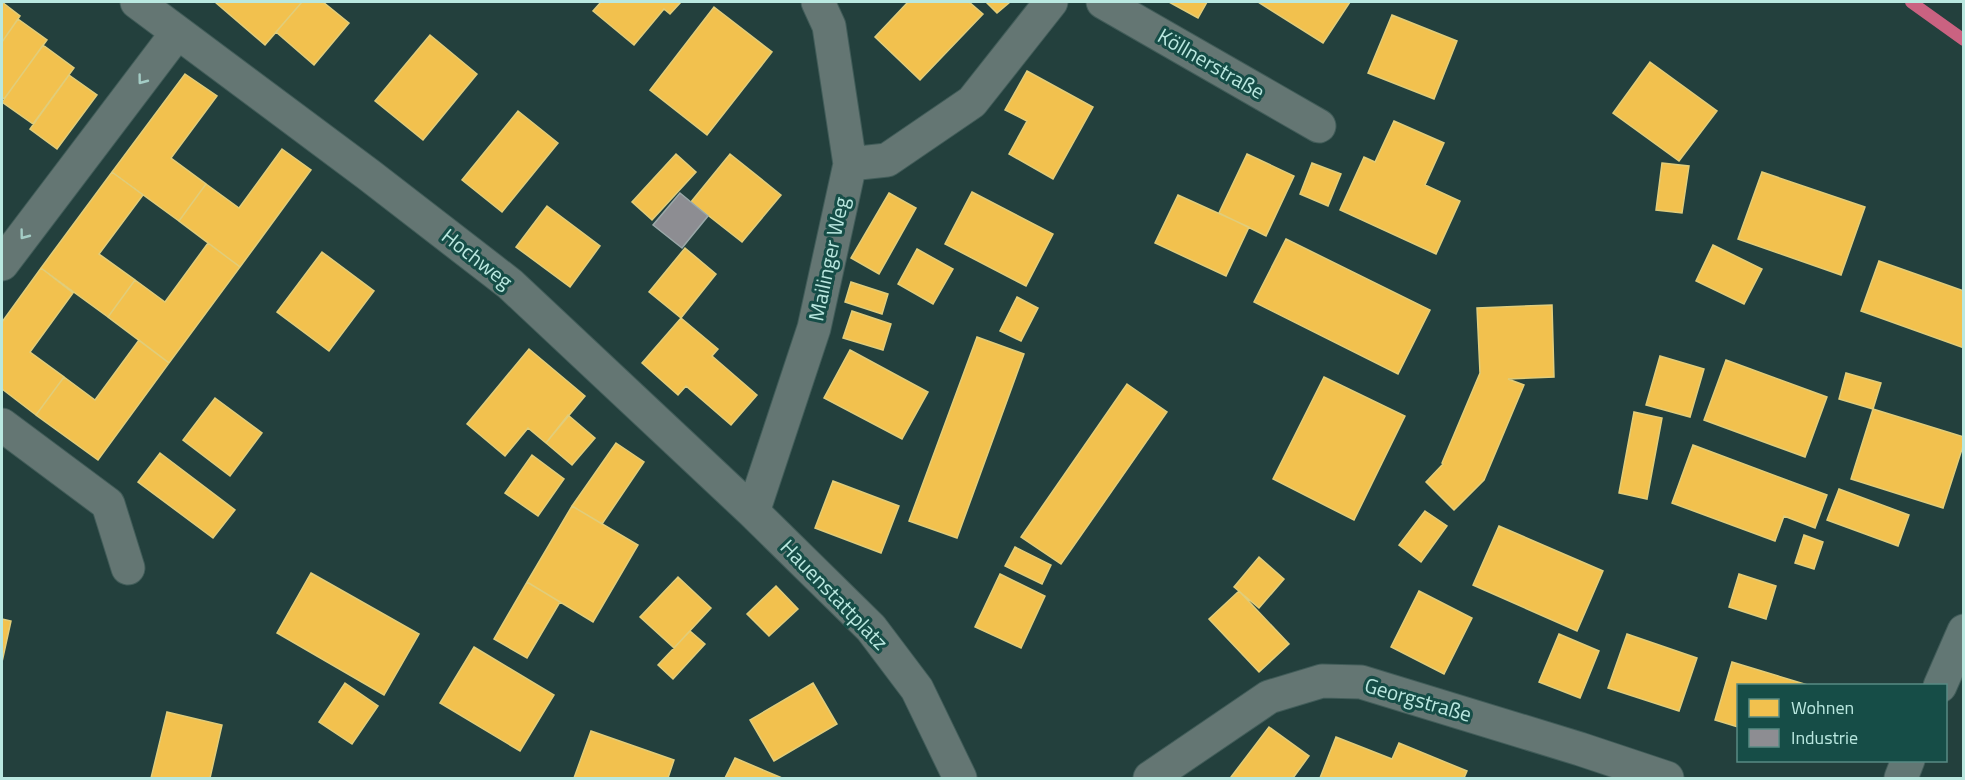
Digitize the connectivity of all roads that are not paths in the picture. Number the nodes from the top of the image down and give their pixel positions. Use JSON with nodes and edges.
{"nodes":[{"id":1,"x":139,"y":2,"type":"edge"},
{"id":2,"x":818,"y":2,"type":"edge"},
{"id":3,"x":1051,"y":2,"type":"edge"},
{"id":4,"x":1103,"y":2,"type":"edge"},
{"id":5,"x":177,"y":33,"type":"junction"},
{"id":6,"x":1319,"y":126,"type":"dead end"},
{"id":7,"x":850,"y":164,"type":"junction"},
{"id":8,"x":2,"y":264,"type":"edge"},
{"id":9,"x":2,"y":425,"type":"edge"},
{"id":10,"x":753,"y":512,"type":"junction"},
{"id":11,"x":128,"y":568,"type":"dead end"},
{"id":12,"x":1964,"y":631,"type":"edge"},
{"id":13,"x":1941,"y":684,"type":"edge"},
{"id":14,"x":1907,"y":762,"type":"edge"},
{"id":15,"x":960,"y":778,"type":"edge"},
{"id":16,"x":1150,"y":778,"type":"edge"},
{"id":17,"x":1667,"y":778,"type":"edge"},
{"id":18,"x":1901,"y":778,"type":"edge"}],
"edges":[{"from":1,"to":5,"type":"street","name":"Hochweg"},
{"from":2,"to":7,"type":"street","name":"Mailinger Weg"},
{"from":3,"to":7,"type":"street"},
{"from":4,"to":6,"type":"street","name":"Köllnerstraße"},
{"from":5,"to":8,"type":"street","one_way":true},
{"from":5,"to":10,"type":"street","name":"Hochweg"},
{"from":7,"to":10,"type":"street","name":"Mailinger Weg"},
{"from":9,"to":11,"type":"street"},
{"from":10,"to":15,"type":"street","name":"Hauenstattplatz"},
{"from":12,"to":13,"type":"street"},
{"from":14,"to":18,"type":"street"},
{"from":16,"to":17,"type":"street","name":"Georgstraße"}]}
